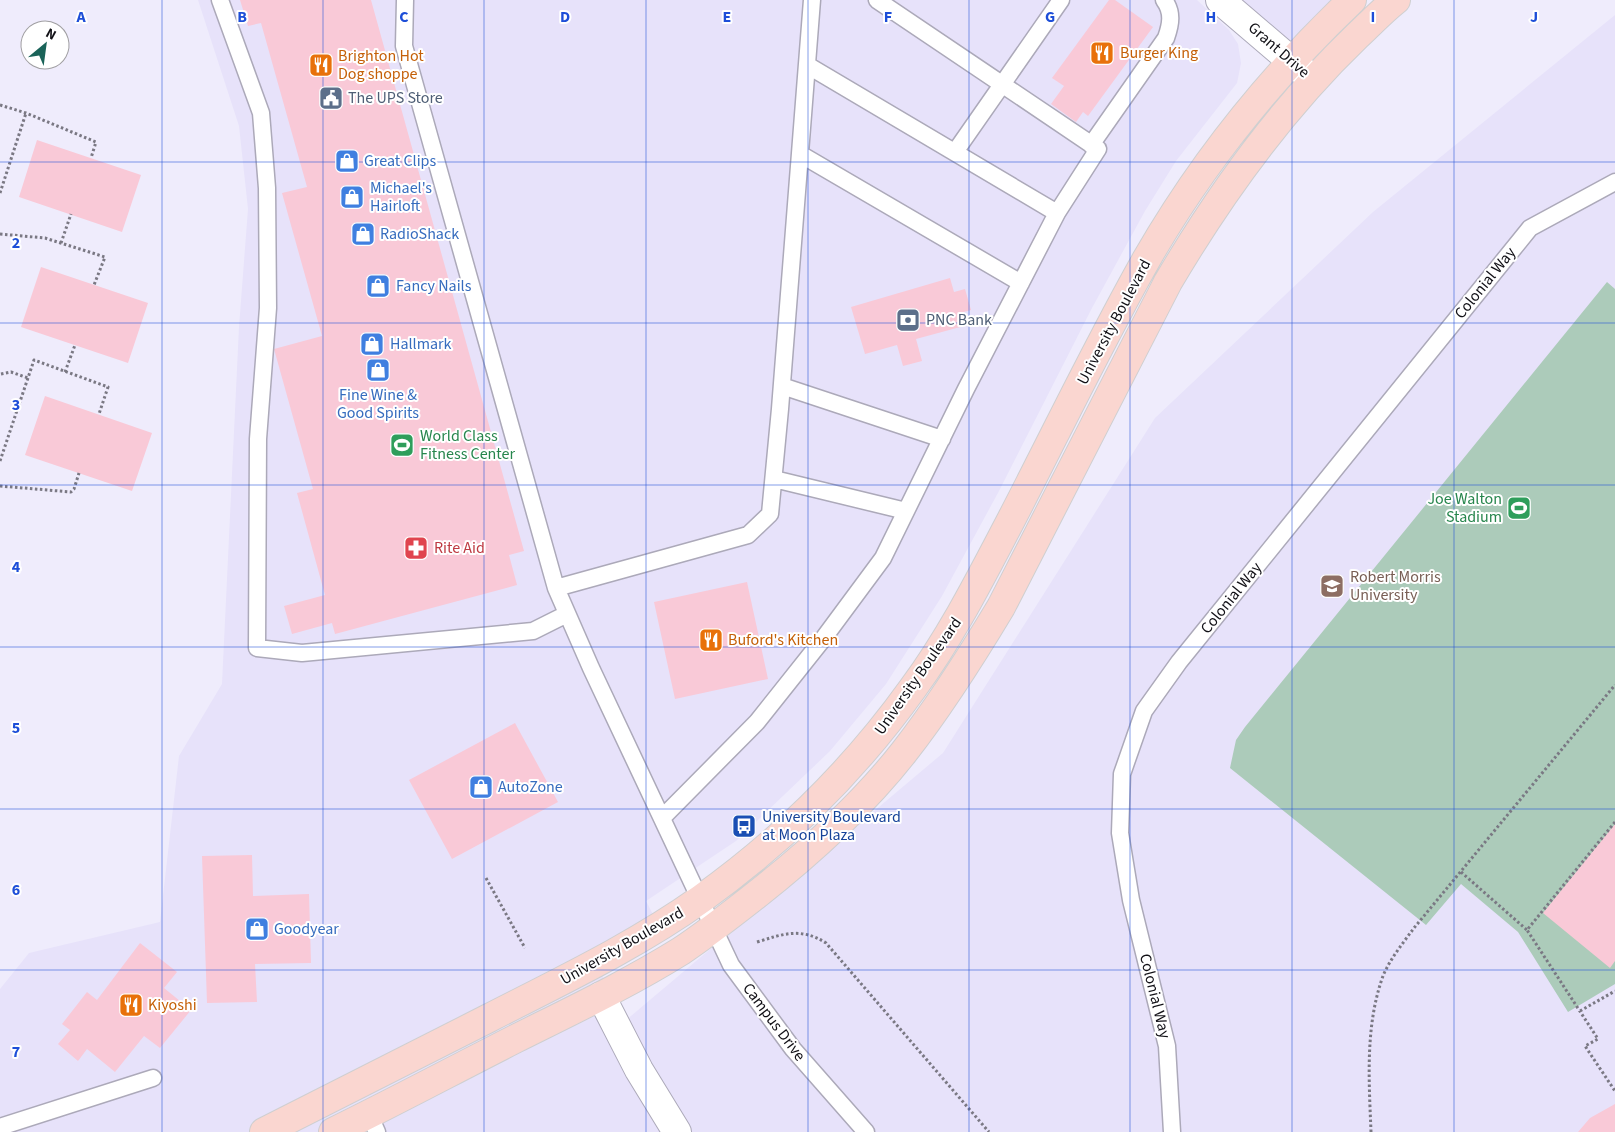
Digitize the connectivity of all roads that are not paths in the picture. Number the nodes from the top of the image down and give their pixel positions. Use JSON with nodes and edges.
{"nodes":[{"id":1,"x":220,"y":0,"type":"edge"},
{"id":2,"x":406,"y":0,"type":"edge"},
{"id":3,"x":812,"y":0,"type":"edge"},
{"id":4,"x":877,"y":0,"type":"edge"},
{"id":5,"x":1061,"y":0,"type":"edge"},
{"id":6,"x":1164,"y":0,"type":"edge"},
{"id":7,"x":1220,"y":0,"type":"edge"},
{"id":8,"x":1352,"y":0,"type":"edge"},
{"id":9,"x":1396,"y":0,"type":"edge"},
{"id":10,"x":1291,"y":61,"type":"junction"},
{"id":11,"x":807,"y":65,"type":"junction"},
{"id":12,"x":1314,"y":81,"type":"junction"},
{"id":13,"x":1002,"y":84,"type":"junction"},
{"id":14,"x":1091,"y":145,"type":"junction"},
{"id":15,"x":955,"y":152,"type":"junction"},
{"id":16,"x":800,"y":154,"type":"junction"},
{"id":17,"x":1615,"y":182,"type":"edge"},
{"id":18,"x":1057,"y":213,"type":"junction"},
{"id":19,"x":1021,"y":283,"type":"junction"},
{"id":20,"x":782,"y":386,"type":"junction"},
{"id":21,"x":942,"y":439,"type":"junction"},
{"id":22,"x":774,"y":479,"type":"junction"},
{"id":23,"x":906,"y":511,"type":"junction"},
{"id":24,"x":556,"y":588,"type":"junction"},
{"id":25,"x":567,"y":614,"type":"junction"},
{"id":26,"x":662,"y":818,"type":"junction"},
{"id":27,"x":700,"y":899,"type":"junction"},
{"id":28,"x":714,"y":928,"type":"junction"},
{"id":29,"x":601,"y":996,"type":"junction"},
{"id":30,"x":153,"y":1078,"type":"dead end"},
{"id":31,"x":373,"y":1123,"type":"edge"},
{"id":32,"x":0,"y":1127,"type":"edge"},
{"id":33,"x":264,"y":1132,"type":"edge"},
{"id":34,"x":333,"y":1132,"type":"edge"},
{"id":35,"x":677,"y":1132,"type":"edge"},
{"id":36,"x":866,"y":1132,"type":"edge"},
{"id":37,"x":1172,"y":1132,"type":"edge"}],
"edges":[{"from":1,"to":25,"type":"lane"},
{"from":2,"to":24,"type":"lane","name":"Campus Drive"},
{"from":3,"to":11,"type":"lane"},
{"from":4,"to":13,"type":"lane"},
{"from":5,"to":13,"type":"lane"},
{"from":6,"to":14,"type":"lane"},
{"from":7,"to":10,"type":"street","name":"Grant Drive"},
{"from":8,"to":10,"type":"main road","name":"University Boulevard"},
{"from":9,"to":12,"type":"main road","name":"University Boulevard"},
{"from":10,"to":12,"type":"street","name":"Grant Drive"},
{"from":10,"to":27,"type":"main road","name":"University Boulevard"},
{"from":11,"to":15,"type":"lane"},
{"from":11,"to":16,"type":"lane"},
{"from":12,"to":28,"type":"main road","name":"University Boulevard"},
{"from":13,"to":14,"type":"lane"},
{"from":13,"to":15,"type":"lane"},
{"from":14,"to":18,"type":"lane"},
{"from":15,"to":18,"type":"lane"},
{"from":16,"to":19,"type":"lane"},
{"from":16,"to":20,"type":"lane"},
{"from":17,"to":37,"type":"lane","name":"Colonial Way"},
{"from":18,"to":19,"type":"lane"},
{"from":19,"to":21,"type":"lane"},
{"from":20,"to":21,"type":"lane"},
{"from":20,"to":22,"type":"lane"},
{"from":21,"to":23,"type":"lane"},
{"from":22,"to":23,"type":"lane"},
{"from":22,"to":24,"type":"lane"},
{"from":23,"to":26,"type":"lane"},
{"from":24,"to":25,"type":"lane","name":"Campus Drive"},
{"from":25,"to":26,"type":"lane","name":"Campus Drive"},
{"from":26,"to":27,"type":"lane","name":"Campus Drive"},
{"from":27,"to":28,"type":"lane","name":"Campus Drive"},
{"from":27,"to":33,"type":"main road","name":"University Boulevard"},
{"from":28,"to":29,"type":"main road","name":"University Boulevard"},
{"from":28,"to":36,"type":"lane","name":"Campus Drive"},
{"from":29,"to":31,"type":"main road","name":"University Boulevard"},
{"from":29,"to":35,"type":"street"},
{"from":30,"to":32,"type":"lane"},
{"from":31,"to":34,"type":"main road","name":"University Boulevard"}]}
